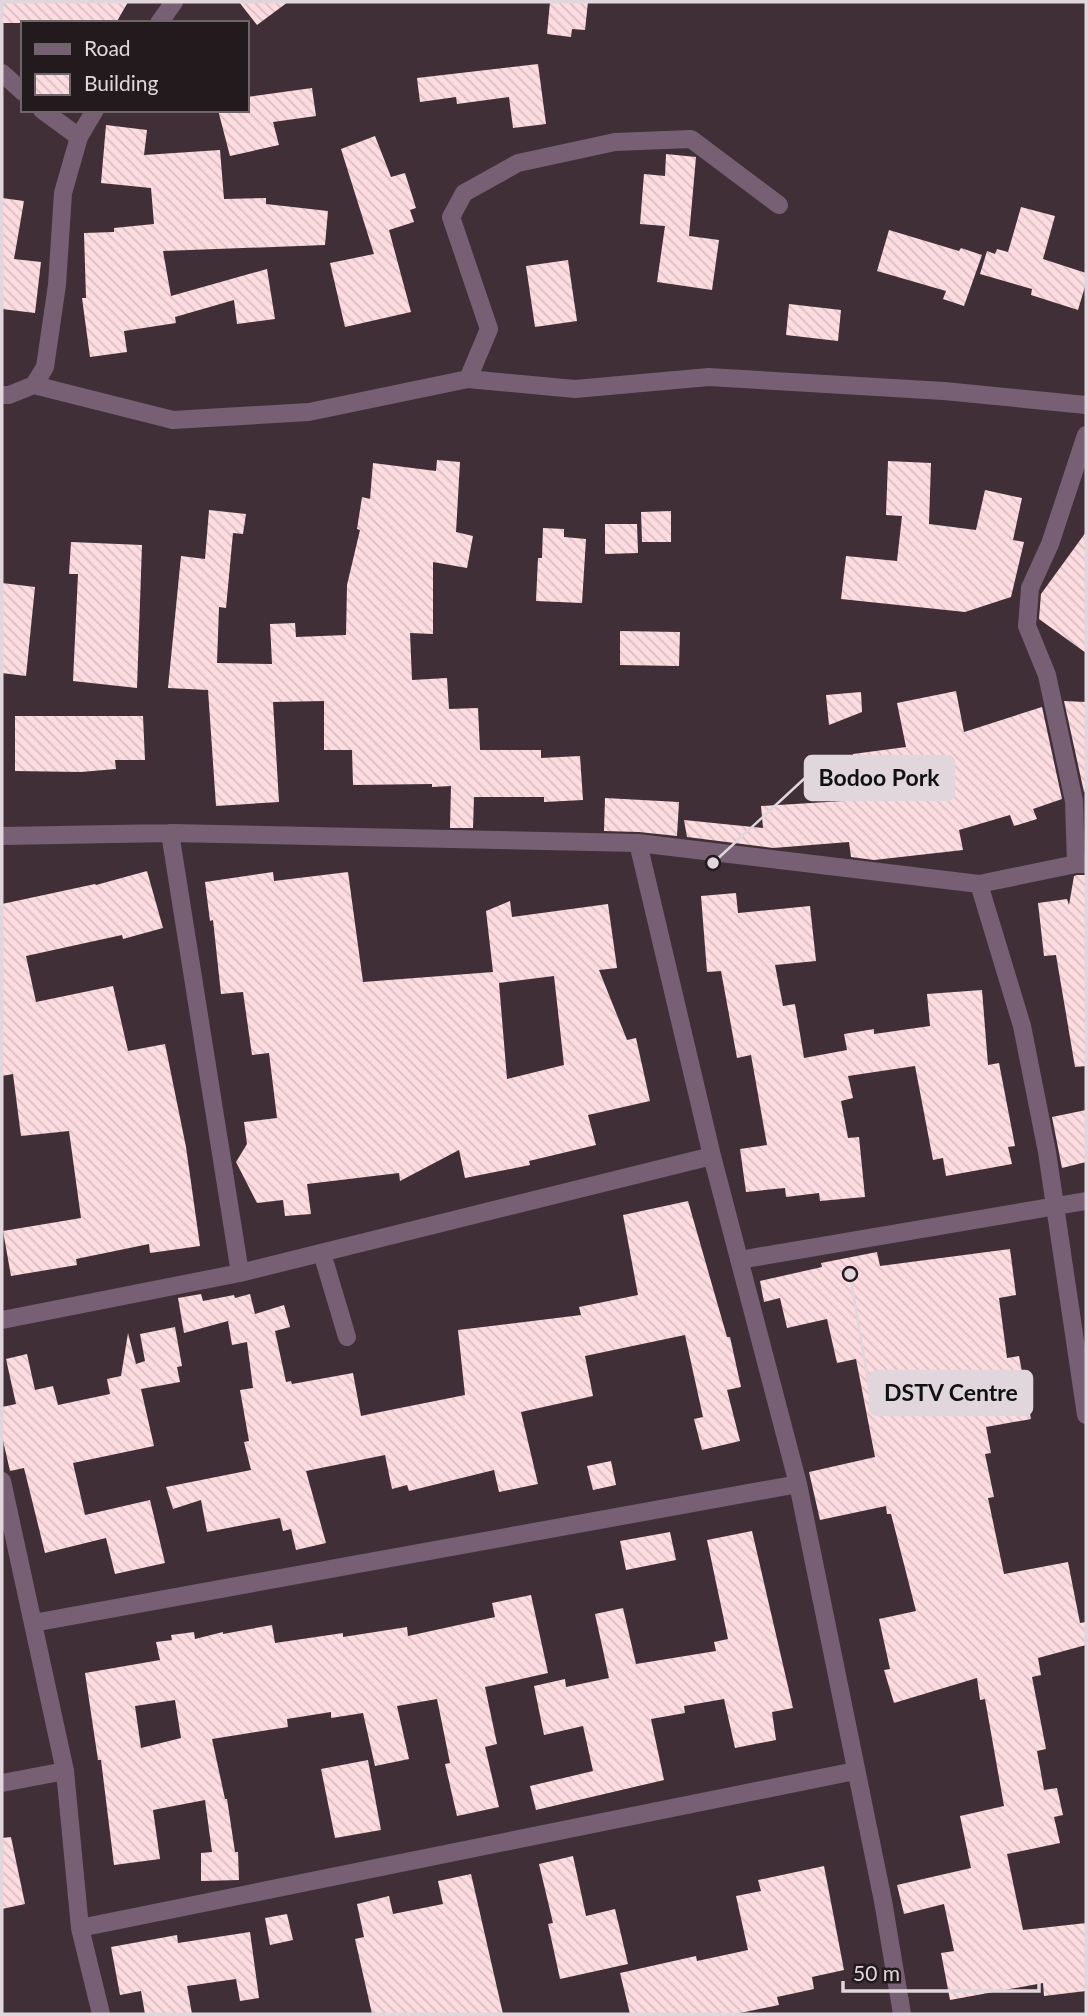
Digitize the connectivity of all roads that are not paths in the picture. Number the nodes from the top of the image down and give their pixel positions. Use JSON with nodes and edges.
{"nodes":[{"id":1,"x":174,"y":2,"type":"edge"},
{"id":2,"x":160,"y":21,"type":"edge"},
{"id":3,"x":2,"y":74,"type":"edge"},
{"id":4,"x":21,"y":90,"type":"edge"},
{"id":5,"x":45,"y":112,"type":"edge"},
{"id":6,"x":93,"y":112,"type":"edge"},
{"id":7,"x":79,"y":136,"type":"junction"},
{"id":8,"x":779,"y":205,"type":"dead end"},
{"id":9,"x":468,"y":379,"type":"junction"},
{"id":10,"x":34,"y":385,"type":"junction"},
{"id":11,"x":2,"y":395,"type":"edge"},
{"id":12,"x":1086,"y":405,"type":"edge"},
{"id":13,"x":1086,"y":435,"type":"edge"},
{"id":14,"x":170,"y":833,"type":"junction"},
{"id":15,"x":2,"y":836,"type":"edge"},
{"id":16,"x":638,"y":843,"type":"junction"},
{"id":17,"x":1081,"y":864,"type":"edge"},
{"id":18,"x":979,"y":884,"type":"junction"},
{"id":19,"x":712,"y":1156,"type":"junction"},
{"id":20,"x":1086,"y":1201,"type":"edge"},
{"id":21,"x":1055,"y":1205,"type":"junction"},
{"id":22,"x":322,"y":1254,"type":"junction"},
{"id":23,"x":739,"y":1260,"type":"junction"},
{"id":24,"x":240,"y":1273,"type":"junction"},
{"id":25,"x":2,"y":1320,"type":"edge"},
{"id":26,"x":347,"y":1337,"type":"dead end"},
{"id":27,"x":1086,"y":1415,"type":"edge"},
{"id":28,"x":2,"y":1481,"type":"edge"},
{"id":29,"x":798,"y":1484,"type":"junction"},
{"id":30,"x":33,"y":1623,"type":"junction"},
{"id":31,"x":65,"y":1771,"type":"junction"},
{"id":32,"x":855,"y":1771,"type":"junction"},
{"id":33,"x":2,"y":1783,"type":"edge"},
{"id":34,"x":80,"y":1928,"type":"junction"},
{"id":35,"x":101,"y":2014,"type":"edge"},
{"id":36,"x":902,"y":2014,"type":"edge"}],
"edges":[{"from":1,"to":2,"type":"street"},
{"from":3,"to":4,"type":"street"},
{"from":5,"to":7,"type":"street"},
{"from":6,"to":7,"type":"street"},
{"from":7,"to":10,"type":"street"},
{"from":8,"to":9,"type":"street"},
{"from":9,"to":10,"type":"street"},
{"from":9,"to":12,"type":"street"},
{"from":10,"to":11,"type":"street"},
{"from":13,"to":17,"type":"street"},
{"from":14,"to":15,"type":"street"},
{"from":14,"to":16,"type":"street"},
{"from":14,"to":24,"type":"street"},
{"from":16,"to":18,"type":"street"},
{"from":16,"to":19,"type":"street"},
{"from":17,"to":18,"type":"street"},
{"from":18,"to":21,"type":"street"},
{"from":19,"to":22,"type":"street"},
{"from":19,"to":23,"type":"street"},
{"from":20,"to":21,"type":"street"},
{"from":21,"to":23,"type":"street"},
{"from":21,"to":27,"type":"street"},
{"from":22,"to":24,"type":"street"},
{"from":22,"to":26,"type":"street"},
{"from":23,"to":29,"type":"street"},
{"from":24,"to":25,"type":"street"},
{"from":28,"to":30,"type":"street"},
{"from":29,"to":30,"type":"street"},
{"from":29,"to":32,"type":"street"},
{"from":30,"to":31,"type":"street"},
{"from":31,"to":33,"type":"street"},
{"from":31,"to":34,"type":"street"},
{"from":32,"to":34,"type":"street"},
{"from":32,"to":36,"type":"street"},
{"from":34,"to":35,"type":"street"}]}
